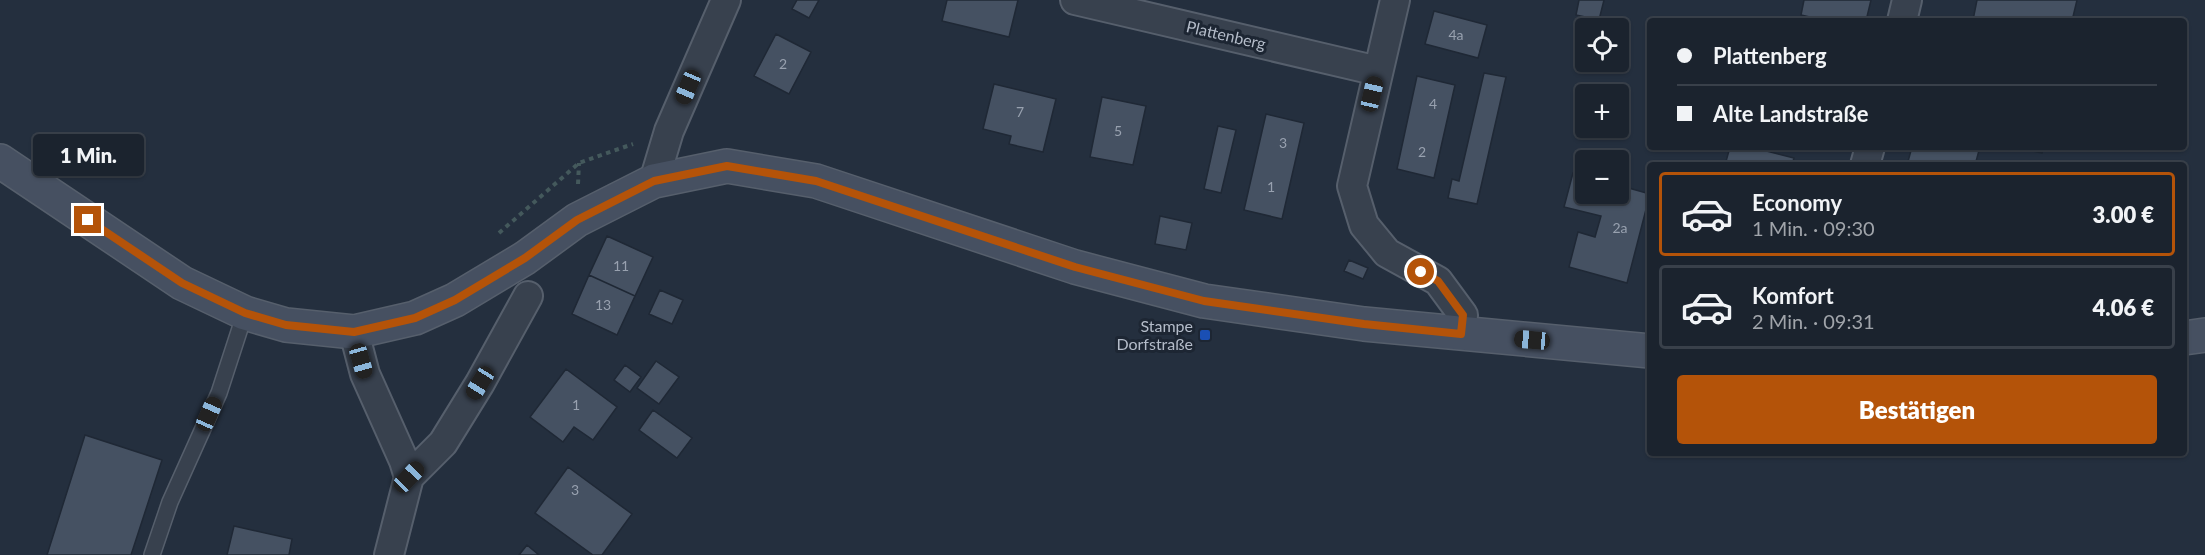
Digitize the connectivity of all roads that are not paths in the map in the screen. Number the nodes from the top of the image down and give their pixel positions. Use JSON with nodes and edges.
{"nodes":[{"id":1,"x":726,"y":0,"type":"edge"},
{"id":2,"x":1075,"y":0,"type":"edge"},
{"id":3,"x":1395,"y":0,"type":"edge"},
{"id":4,"x":1907,"y":0,"type":"edge"},
{"id":5,"x":1903,"y":18,"type":"edge"},
{"id":6,"x":1378,"y":71,"type":"junction"},
{"id":7,"x":0,"y":161,"type":"edge"},
{"id":8,"x":654,"y":181,"type":"junction"},
{"id":9,"x":528,"y":296,"type":"dead end"},
{"id":10,"x":245,"y":313,"type":"junction"},
{"id":11,"x":354,"y":332,"type":"junction"},
{"id":12,"x":1461,"y":334,"type":"junction"},
{"id":13,"x":2205,"y":335,"type":"edge"},
{"id":14,"x":2187,"y":338,"type":"edge"},
{"id":15,"x":1647,"y":351,"type":"edge"},
{"id":16,"x":409,"y":477,"type":"junction"},
{"id":17,"x":152,"y":555,"type":"edge"},
{"id":18,"x":389,"y":555,"type":"edge"}],
"edges":[{"from":1,"to":8,"type":"street"},
{"from":2,"to":6,"type":"street","name":"Plattenberg"},
{"from":3,"to":6,"type":"street"},
{"from":4,"to":5,"type":"street"},
{"from":6,"to":12,"type":"street"},
{"from":7,"to":10,"type":"main road"},
{"from":8,"to":11,"type":"main road"},
{"from":8,"to":12,"type":"main road"},
{"from":9,"to":16,"type":"street"},
{"from":10,"to":11,"type":"main road"},
{"from":10,"to":17,"type":"lane"},
{"from":11,"to":16,"type":"street"},
{"from":12,"to":15,"type":"main road"},
{"from":13,"to":14,"type":"main road"},
{"from":16,"to":18,"type":"street"}]}
